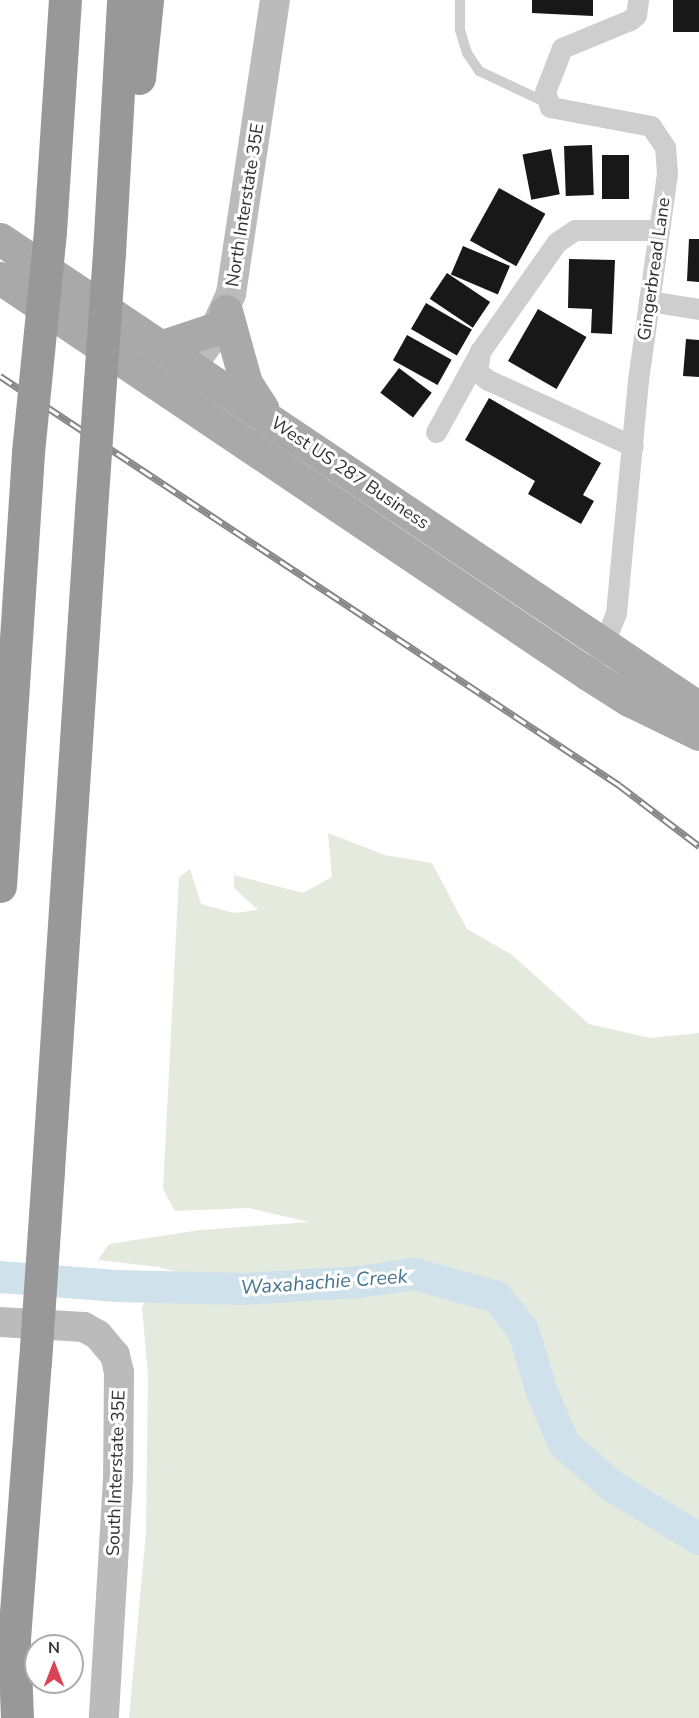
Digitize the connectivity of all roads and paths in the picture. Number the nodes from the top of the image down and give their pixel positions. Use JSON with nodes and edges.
{"nodes":[{"id":1,"x":123,"y":0,"type":"edge"},
{"id":2,"x":147,"y":0,"type":"edge"},
{"id":3,"x":275,"y":0,"type":"edge"},
{"id":4,"x":460,"y":0,"type":"edge"},
{"id":5,"x":638,"y":0,"type":"edge"},
{"id":6,"x":62,"y":10,"type":"edge"},
{"id":7,"x":545,"y":102,"type":"junction"},
{"id":8,"x":659,"y":230,"type":"junction"},
{"id":9,"x":0,"y":239,"type":"edge"},
{"id":10,"x":110,"y":239,"type":"junction"},
{"id":11,"x":0,"y":278,"type":"edge"},
{"id":12,"x":649,"y":301,"type":"junction"},
{"id":13,"x":699,"y":309,"type":"edge"},
{"id":14,"x":221,"y":320,"type":"junction"},
{"id":15,"x":163,"y":346,"type":"junction"},
{"id":16,"x":481,"y":350,"type":"junction"},
{"id":17,"x":194,"y":365,"type":"junction"},
{"id":18,"x":172,"y":393,"type":"junction"},
{"id":19,"x":276,"y":423,"type":"junction"},
{"id":20,"x":436,"y":432,"type":"dead end"},
{"id":21,"x":633,"y":446,"type":"junction"},
{"id":22,"x":596,"y":660,"type":"junction"},
{"id":23,"x":699,"y":708,"type":"edge"},
{"id":24,"x":699,"y":734,"type":"edge"},
{"id":25,"x":0,"y":886,"type":"edge"},
{"id":26,"x":0,"y":1322,"type":"edge"},
{"id":27,"x":17,"y":1718,"type":"edge"},
{"id":28,"x":104,"y":1718,"type":"edge"}],
"edges":[{"from":1,"to":10,"type":"highway"},
{"from":2,"to":10,"type":"highway"},
{"from":3,"to":14,"type":"main road","name":"North Interstate 35E"},
{"from":4,"to":7,"type":"lane"},
{"from":5,"to":7,"type":"street"},
{"from":6,"to":25,"type":"highway","bridge":true},
{"from":7,"to":8,"type":"street","name":"Gingerbread Lane"},
{"from":8,"to":12,"type":"street","name":"Gingerbread Lane"},
{"from":8,"to":16,"type":"street"},
{"from":9,"to":15,"type":"main road","name":"West US 287 Business"},
{"from":10,"to":27,"type":"highway","bridge":true},
{"from":11,"to":18,"type":"main road","name":"West US 287 Business"},
{"from":12,"to":13,"type":"street"},
{"from":12,"to":21,"type":"street","name":"Gingerbread Lane"},
{"from":14,"to":15,"type":"main road"},
{"from":14,"to":17,"type":"main road","name":"North Interstate 35E"},
{"from":14,"to":19,"type":"main road"},
{"from":15,"to":17,"type":"main road","name":"West US 287 Business"},
{"from":16,"to":20,"type":"street"},
{"from":16,"to":21,"type":"street"},
{"from":17,"to":18,"type":"main road","name":"North Interstate 35E"},
{"from":17,"to":19,"type":"main road","name":"West US 287 Business"},
{"from":18,"to":22,"type":"main road","name":"West US 287 Business"},
{"from":19,"to":22,"type":"main road","name":"West US 287 Business"},
{"from":21,"to":22,"type":"street","name":"Gingerbread Lane"},
{"from":22,"to":23,"type":"main road","name":"West US 287 Business"},
{"from":22,"to":24,"type":"main road","name":"West US 287 Business"},
{"from":26,"to":28,"type":"main road","name":"South Interstate 35E"}]}
